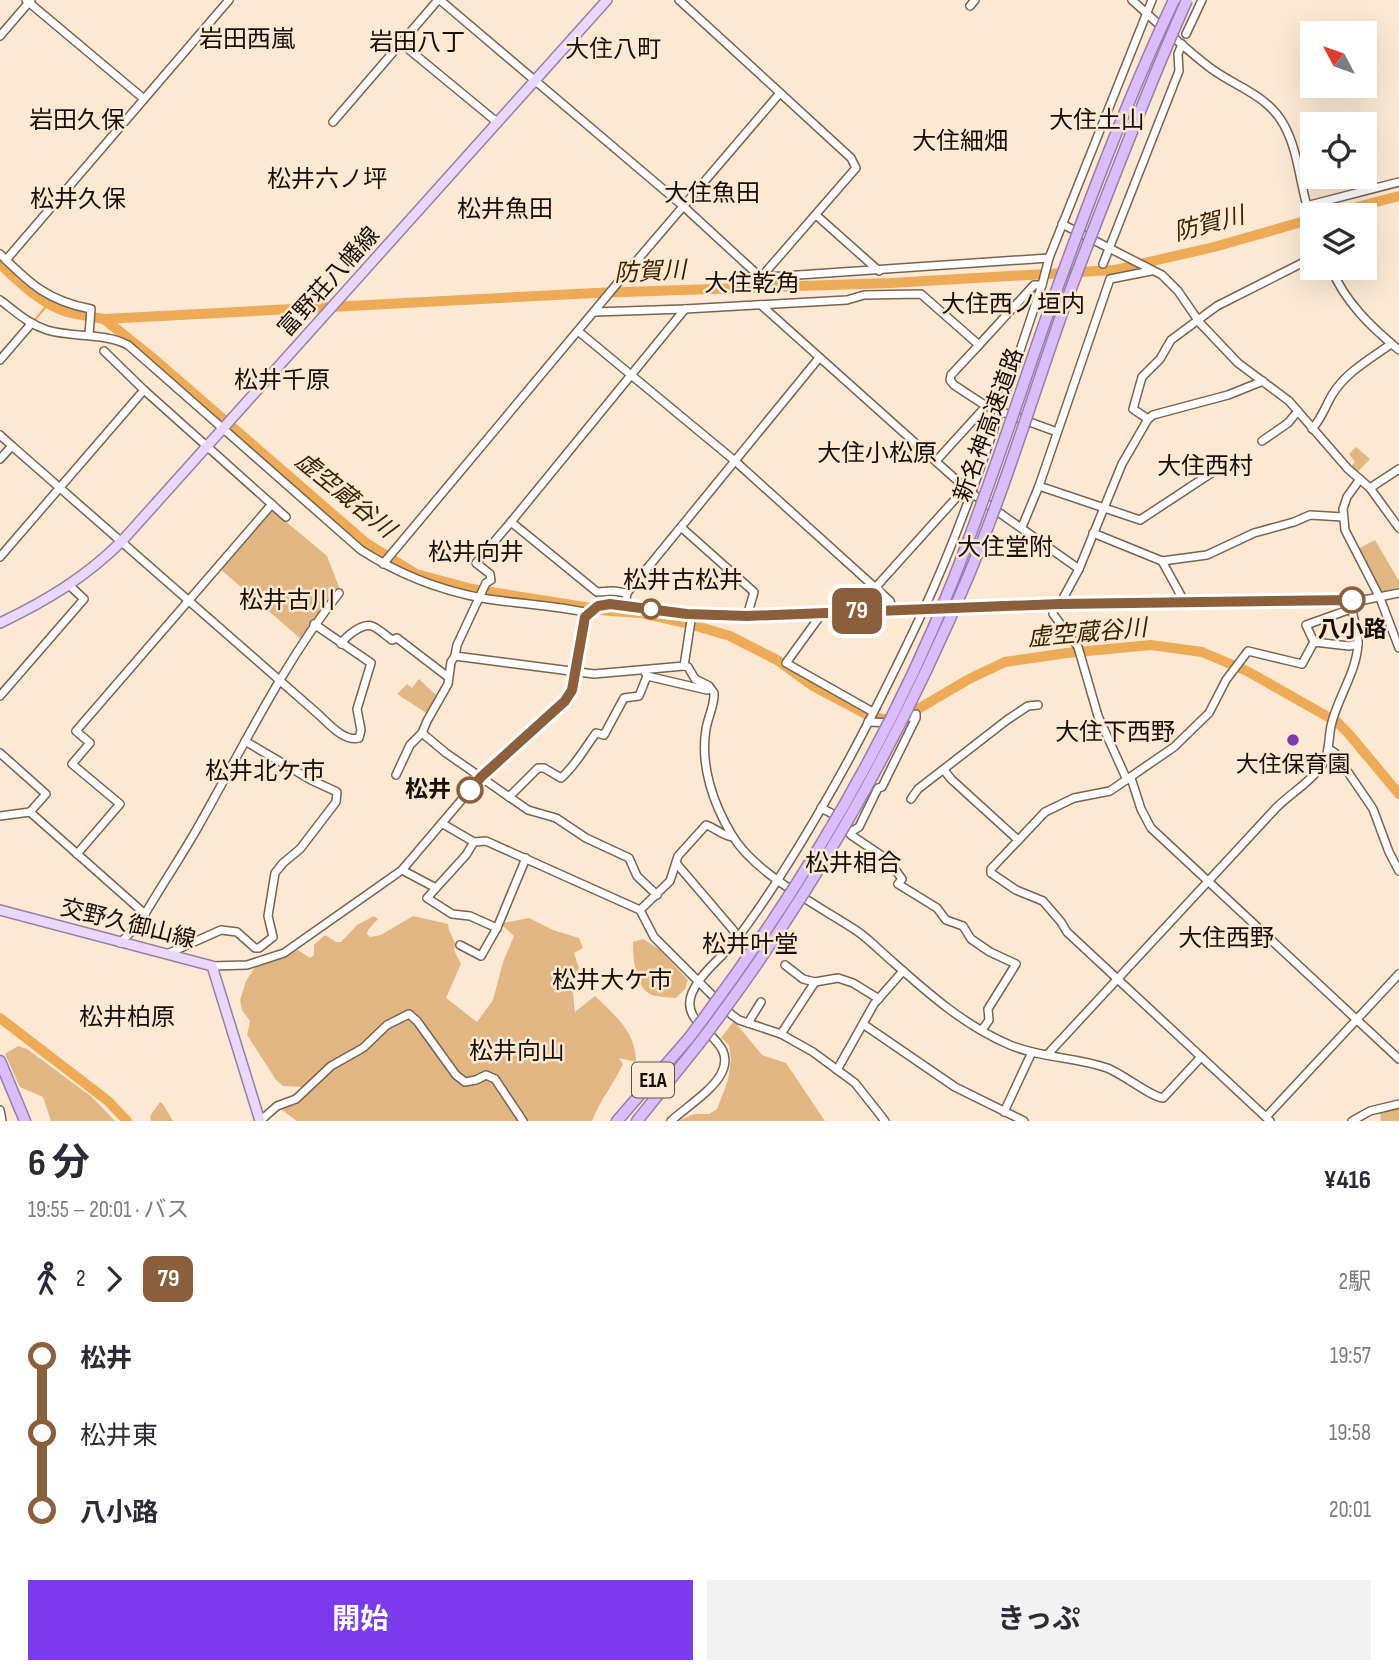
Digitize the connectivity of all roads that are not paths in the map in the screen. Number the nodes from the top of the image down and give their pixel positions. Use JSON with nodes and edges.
{"nodes":[{"id":1,"x":229,"y":0,"type":"edge"},
{"id":2,"x":439,"y":0,"type":"edge"},
{"id":3,"x":607,"y":0,"type":"edge"},
{"id":4,"x":679,"y":0,"type":"edge"},
{"id":5,"x":1132,"y":0,"type":"edge"},
{"id":6,"x":1152,"y":0,"type":"edge"},
{"id":7,"x":1174,"y":0,"type":"edge"},
{"id":8,"x":1187,"y":0,"type":"edge"},
{"id":9,"x":1202,"y":0,"type":"edge"},
{"id":10,"x":29,"y":1,"type":"edge"},
{"id":11,"x":1146,"y":13,"type":"junction"},
{"id":12,"x":1186,"y":34,"type":"dead end"},
{"id":13,"x":0,"y":36,"type":"edge"},
{"id":14,"x":401,"y":43,"type":"junction"},
{"id":15,"x":1182,"y":44,"type":"junction"},
{"id":16,"x":537,"y":80,"type":"junction"},
{"id":17,"x":780,"y":93,"type":"junction"},
{"id":18,"x":144,"y":99,"type":"junction"},
{"id":19,"x":333,"y":122,"type":"dead end"},
{"id":20,"x":498,"y":123,"type":"junction"},
{"id":21,"x":1399,"y":182,"type":"edge"},
{"id":22,"x":1305,"y":203,"type":"edge"},
{"id":23,"x":1318,"y":203,"type":"edge"},
{"id":24,"x":683,"y":206,"type":"junction"},
{"id":25,"x":816,"y":215,"type":"junction"},
{"id":26,"x":1062,"y":224,"type":"junction"},
{"id":27,"x":1110,"y":248,"type":"junction"},
{"id":28,"x":3,"y":257,"type":"edge"},
{"id":29,"x":1049,"y":258,"type":"junction"},
{"id":30,"x":1103,"y":264,"type":"dead end"},
{"id":31,"x":1300,"y":264,"type":"edge"},
{"id":32,"x":1151,"y":270,"type":"junction"},
{"id":33,"x":879,"y":271,"type":"junction"},
{"id":34,"x":759,"y":276,"type":"junction"},
{"id":35,"x":1336,"y":280,"type":"edge"},
{"id":36,"x":1042,"y":285,"type":"junction"},
{"id":37,"x":0,"y":300,"type":"edge"},
{"id":38,"x":761,"y":305,"type":"junction"},
{"id":39,"x":685,"y":309,"type":"junction"},
{"id":40,"x":594,"y":312,"type":"junction"},
{"id":41,"x":1199,"y":320,"type":"junction"},
{"id":42,"x":32,"y":324,"type":"junction"},
{"id":43,"x":578,"y":331,"type":"junction"},
{"id":44,"x":89,"y":335,"type":"junction"},
{"id":45,"x":1391,"y":344,"type":"junction"},
{"id":46,"x":979,"y":345,"type":"junction"},
{"id":47,"x":1399,"y":350,"type":"edge"},
{"id":48,"x":104,"y":351,"type":"dead end"},
{"id":49,"x":819,"y":358,"type":"junction"},
{"id":50,"x":0,"y":359,"type":"edge"},
{"id":51,"x":631,"y":375,"type":"junction"},
{"id":52,"x":1263,"y":381,"type":"junction"},
{"id":53,"x":144,"y":390,"type":"junction"},
{"id":54,"x":986,"y":406,"type":"junction"},
{"id":55,"x":999,"y":411,"type":"junction"},
{"id":56,"x":1298,"y":411,"type":"junction"},
{"id":57,"x":1148,"y":419,"type":"junction"},
{"id":58,"x":225,"y":426,"type":"junction"},
{"id":59,"x":1312,"y":429,"type":"junction"},
{"id":60,"x":1057,"y":432,"type":"junction"},
{"id":61,"x":0,"y":435,"type":"edge"},
{"id":62,"x":1262,"y":441,"type":"dead end"},
{"id":63,"x":12,"y":446,"type":"junction"},
{"id":64,"x":207,"y":446,"type":"junction"},
{"id":65,"x":0,"y":460,"type":"edge"},
{"id":66,"x":735,"y":461,"type":"junction"},
{"id":67,"x":936,"y":461,"type":"junction"},
{"id":68,"x":1399,"y":469,"type":"edge"},
{"id":69,"x":1216,"y":470,"type":"dead end"},
{"id":70,"x":1360,"y":480,"type":"junction"},
{"id":71,"x":1039,"y":486,"type":"junction"},
{"id":72,"x":60,"y":487,"type":"junction"},
{"id":73,"x":1370,"y":488,"type":"junction"},
{"id":74,"x":970,"y":492,"type":"junction"},
{"id":75,"x":272,"y":504,"type":"junction"},
{"id":76,"x":1103,"y":508,"type":"junction"},
{"id":77,"x":286,"y":517,"type":"dead end"},
{"id":78,"x":1343,"y":517,"type":"junction"},
{"id":79,"x":511,"y":522,"type":"junction"},
{"id":80,"x":1022,"y":527,"type":"junction"},
{"id":81,"x":682,"y":528,"type":"junction"},
{"id":82,"x":1399,"y":528,"type":"edge"},
{"id":83,"x":1093,"y":533,"type":"junction"},
{"id":84,"x":122,"y":541,"type":"junction"},
{"id":85,"x":0,"y":557,"type":"edge"},
{"id":86,"x":1162,"y":561,"type":"junction"},
{"id":87,"x":383,"y":564,"type":"junction"},
{"id":88,"x":1079,"y":569,"type":"junction"},
{"id":89,"x":70,"y":586,"type":"junction"},
{"id":90,"x":876,"y":588,"type":"junction"},
{"id":91,"x":339,"y":593,"type":"dead end"},
{"id":92,"x":627,"y":593,"type":"junction"},
{"id":93,"x":1399,"y":593,"type":"edge"},
{"id":94,"x":479,"y":597,"type":"junction"},
{"id":95,"x":1380,"y":598,"type":"junction"},
{"id":96,"x":188,"y":602,"type":"junction"},
{"id":97,"x":1185,"y":603,"type":"junction"},
{"id":98,"x":1057,"y":604,"type":"junction"},
{"id":99,"x":1351,"y":605,"type":"junction"},
{"id":100,"x":625,"y":606,"type":"junction"},
{"id":101,"x":924,"y":608,"type":"junction"},
{"id":102,"x":893,"y":609,"type":"junction"},
{"id":103,"x":593,"y":610,"type":"junction"},
{"id":104,"x":823,"y":612,"type":"junction"},
{"id":105,"x":692,"y":614,"type":"junction"},
{"id":106,"x":747,"y":616,"type":"junction"},
{"id":107,"x":0,"y":623,"type":"edge"},
{"id":108,"x":314,"y":624,"type":"junction"},
{"id":109,"x":1314,"y":642,"type":"junction"},
{"id":110,"x":341,"y":644,"type":"junction"},
{"id":111,"x":1358,"y":644,"type":"junction"},
{"id":112,"x":1399,"y":648,"type":"edge"},
{"id":113,"x":455,"y":656,"type":"junction"},
{"id":114,"x":684,"y":666,"type":"junction"},
{"id":115,"x":576,"y":671,"type":"junction"},
{"id":116,"x":645,"y":673,"type":"junction"},
{"id":117,"x":448,"y":677,"type":"junction"},
{"id":118,"x":279,"y":681,"type":"junction"},
{"id":119,"x":714,"y":693,"type":"junction"},
{"id":120,"x":0,"y":696,"type":"edge"},
{"id":121,"x":1038,"y":705,"type":"dead end"},
{"id":122,"x":873,"y":712,"type":"junction"},
{"id":123,"x":868,"y":722,"type":"junction"},
{"id":124,"x":422,"y":733,"type":"junction"},
{"id":125,"x":245,"y":741,"type":"junction"},
{"id":126,"x":1329,"y":749,"type":"junction"},
{"id":127,"x":0,"y":752,"type":"edge"},
{"id":128,"x":944,"y":770,"type":"junction"},
{"id":129,"x":396,"y":775,"type":"dead end"},
{"id":130,"x":481,"y":777,"type":"junction"},
{"id":131,"x":1129,"y":779,"type":"junction"},
{"id":132,"x":857,"y":790,"type":"dead end"},
{"id":133,"x":509,"y":797,"type":"junction"},
{"id":134,"x":873,"y":799,"type":"junction"},
{"id":135,"x":911,"y":799,"type":"dead end"},
{"id":136,"x":821,"y":808,"type":"junction"},
{"id":137,"x":30,"y":813,"type":"junction"},
{"id":138,"x":0,"y":816,"type":"edge"},
{"id":139,"x":443,"y":824,"type":"junction"},
{"id":140,"x":849,"y":833,"type":"junction"},
{"id":141,"x":733,"y":837,"type":"junction"},
{"id":142,"x":1017,"y":839,"type":"junction"},
{"id":143,"x":474,"y":842,"type":"junction"},
{"id":144,"x":77,"y":854,"type":"junction"},
{"id":145,"x":526,"y":858,"type":"junction"},
{"id":146,"x":676,"y":863,"type":"junction"},
{"id":147,"x":402,"y":870,"type":"junction"},
{"id":148,"x":1399,"y":871,"type":"edge"},
{"id":149,"x":778,"y":880,"type":"junction"},
{"id":150,"x":1209,"y":880,"type":"junction"},
{"id":151,"x":436,"y":888,"type":"junction"},
{"id":152,"x":657,"y":895,"type":"junction"},
{"id":153,"x":0,"y":910,"type":"edge"},
{"id":154,"x":640,"y":910,"type":"junction"},
{"id":155,"x":145,"y":914,"type":"junction"},
{"id":156,"x":497,"y":928,"type":"junction"},
{"id":157,"x":734,"y":931,"type":"dead end"},
{"id":158,"x":120,"y":943,"type":"junction"},
{"id":159,"x":460,"y":945,"type":"dead end"},
{"id":160,"x":167,"y":954,"type":"junction"},
{"id":161,"x":785,"y":965,"type":"dead end"},
{"id":162,"x":212,"y":966,"type":"junction"},
{"id":163,"x":903,"y":971,"type":"junction"},
{"id":164,"x":1399,"y":974,"type":"edge"},
{"id":165,"x":1117,"y":978,"type":"junction"},
{"id":166,"x":698,"y":982,"type":"junction"},
{"id":167,"x":815,"y":982,"type":"junction"},
{"id":168,"x":879,"y":999,"type":"junction"},
{"id":169,"x":761,"y":1002,"type":"dead end"},
{"id":170,"x":1357,"y":1019,"type":"junction"},
{"id":171,"x":748,"y":1023,"type":"junction"},
{"id":172,"x":863,"y":1024,"type":"junction"},
{"id":173,"x":982,"y":1030,"type":"junction"},
{"id":174,"x":781,"y":1034,"type":"junction"},
{"id":175,"x":1032,"y":1052,"type":"junction"},
{"id":176,"x":1047,"y":1055,"type":"junction"},
{"id":177,"x":1201,"y":1057,"type":"junction"},
{"id":178,"x":1399,"y":1059,"type":"edge"},
{"id":179,"x":0,"y":1061,"type":"edge"},
{"id":180,"x":837,"y":1070,"type":"junction"},
{"id":181,"x":1399,"y":1104,"type":"edge"},
{"id":182,"x":0,"y":1110,"type":"edge"},
{"id":183,"x":1004,"y":1112,"type":"junction"},
{"id":184,"x":23,"y":1116,"type":"edge"},
{"id":185,"x":1268,"y":1119,"type":"edge"},
{"id":186,"x":2,"y":1121,"type":"edge"},
{"id":187,"x":260,"y":1121,"type":"edge"},
{"id":188,"x":523,"y":1121,"type":"edge"},
{"id":189,"x":617,"y":1121,"type":"edge"},
{"id":190,"x":637,"y":1121,"type":"edge"},
{"id":191,"x":671,"y":1121,"type":"edge"},
{"id":192,"x":885,"y":1121,"type":"edge"},
{"id":193,"x":1024,"y":1121,"type":"edge"},
{"id":194,"x":1352,"y":1121,"type":"edge"}],
"edges":[{"from":1,"to":18,"type":"street"},
{"from":2,"to":14,"type":"street"},
{"from":2,"to":16,"type":"street"},
{"from":3,"to":16,"type":"main road","name":"富野荘八幡線"},
{"from":4,"to":17,"type":"street"},
{"from":5,"to":11,"type":"street"},
{"from":6,"to":11,"type":"street"},
{"from":7,"to":189,"type":"highway","name":"新名神高速道路","number":"E1A","bridge":true},
{"from":8,"to":190,"type":"highway","name":"新名神高速道路","number":"E1A","bridge":true},
{"from":9,"to":12,"type":"street"},
{"from":10,"to":13,"type":"street"},
{"from":10,"to":18,"type":"street"},
{"from":11,"to":15,"type":"street"},
{"from":11,"to":26,"type":"street"},
{"from":14,"to":19,"type":"street"},
{"from":14,"to":20,"type":"street"},
{"from":15,"to":22,"type":"street"},
{"from":15,"to":27,"type":"street"},
{"from":16,"to":20,"type":"main road","name":"富野荘八幡線"},
{"from":16,"to":24,"type":"street"},
{"from":17,"to":24,"type":"street"},
{"from":17,"to":25,"type":"street"},
{"from":18,"to":28,"type":"street"},
{"from":20,"to":58,"type":"main road","name":"富野荘八幡線"},
{"from":21,"to":23,"type":"street"},
{"from":24,"to":34,"type":"street"},
{"from":24,"to":40,"type":"street"},
{"from":25,"to":33,"type":"street"},
{"from":25,"to":34,"type":"street"},
{"from":26,"to":27,"type":"street"},
{"from":26,"to":29,"type":"street"},
{"from":27,"to":30,"type":"street"},
{"from":27,"to":32,"type":"street"},
{"from":28,"to":44,"type":"street"},
{"from":29,"to":33,"type":"street"},
{"from":29,"to":36,"type":"street"},
{"from":31,"to":41,"type":"street"},
{"from":32,"to":41,"type":"street"},
{"from":32,"to":60,"type":"street"},
{"from":33,"to":34,"type":"street"},
{"from":35,"to":45,"type":"street"},
{"from":36,"to":46,"type":"street"},
{"from":36,"to":55,"type":"street"},
{"from":37,"to":42,"type":"street"},
{"from":38,"to":39,"type":"street"},
{"from":38,"to":46,"type":"street"},
{"from":38,"to":49,"type":"street"},
{"from":39,"to":40,"type":"street"},
{"from":39,"to":51,"type":"street"},
{"from":40,"to":43,"type":"street"},
{"from":41,"to":52,"type":"street"},
{"from":41,"to":57,"type":"street"},
{"from":42,"to":44,"type":"street"},
{"from":42,"to":50,"type":"street"},
{"from":43,"to":51,"type":"street"},
{"from":43,"to":87,"type":"street"},
{"from":44,"to":58,"type":"street"},
{"from":45,"to":47,"type":"street"},
{"from":45,"to":59,"type":"street"},
{"from":46,"to":54,"type":"street"},
{"from":48,"to":53,"type":"street"},
{"from":49,"to":66,"type":"street"},
{"from":49,"to":67,"type":"street"},
{"from":51,"to":66,"type":"street"},
{"from":51,"to":79,"type":"street"},
{"from":52,"to":56,"type":"street"},
{"from":52,"to":57,"type":"street"},
{"from":53,"to":64,"type":"street"},
{"from":53,"to":72,"type":"street"},
{"from":54,"to":55,"type":"street"},
{"from":54,"to":67,"type":"street"},
{"from":55,"to":60,"type":"street"},
{"from":55,"to":74,"type":"street"},
{"from":56,"to":59,"type":"street"},
{"from":56,"to":62,"type":"street"},
{"from":57,"to":76,"type":"street"},
{"from":58,"to":64,"type":"main road","name":"富野荘八幡線"},
{"from":58,"to":87,"type":"street"},
{"from":59,"to":70,"type":"street"},
{"from":60,"to":71,"type":"street"},
{"from":61,"to":63,"type":"street"},
{"from":63,"to":65,"type":"street"},
{"from":63,"to":72,"type":"street"},
{"from":64,"to":75,"type":"street"},
{"from":64,"to":84,"type":"main road","name":"富野荘八幡線"},
{"from":66,"to":81,"type":"street"},
{"from":66,"to":90,"type":"street"},
{"from":67,"to":74,"type":"street"},
{"from":68,"to":73,"type":"street"},
{"from":69,"to":76,"type":"street"},
{"from":70,"to":73,"type":"street"},
{"from":70,"to":78,"type":"street"},
{"from":71,"to":76,"type":"street"},
{"from":71,"to":80,"type":"street"},
{"from":72,"to":84,"type":"street"},
{"from":72,"to":85,"type":"street"},
{"from":73,"to":82,"type":"street"},
{"from":74,"to":80,"type":"street"},
{"from":74,"to":90,"type":"street"},
{"from":74,"to":101,"type":"street"},
{"from":75,"to":77,"type":"street"},
{"from":75,"to":96,"type":"street"},
{"from":76,"to":83,"type":"street"},
{"from":78,"to":86,"type":"street"},
{"from":78,"to":95,"type":"street"},
{"from":79,"to":92,"type":"street"},
{"from":79,"to":94,"type":"street"},
{"from":80,"to":88,"type":"street"},
{"from":81,"to":92,"type":"street"},
{"from":81,"to":106,"type":"street"},
{"from":83,"to":86,"type":"street"},
{"from":83,"to":88,"type":"street"},
{"from":84,"to":89,"type":"main road","name":"富野荘八幡線"},
{"from":84,"to":96,"type":"street"},
{"from":86,"to":97,"type":"street"},
{"from":87,"to":94,"type":"street"},
{"from":88,"to":98,"type":"street"},
{"from":89,"to":107,"type":"main road","name":"富野荘八幡線"},
{"from":89,"to":120,"type":"street"},
{"from":90,"to":102,"type":"street"},
{"from":91,"to":108,"type":"street"},
{"from":92,"to":100,"type":"street"},
{"from":93,"to":95,"type":"street"},
{"from":94,"to":103,"type":"street"},
{"from":94,"to":113,"type":"street"},
{"from":95,"to":99,"type":"street"},
{"from":95,"to":112,"type":"street"},
{"from":96,"to":118,"type":"street"},
{"from":96,"to":144,"type":"street"},
{"from":97,"to":98,"type":"street"},
{"from":97,"to":99,"type":"street"},
{"from":98,"to":101,"type":"street"},
{"from":98,"to":131,"type":"street"},
{"from":99,"to":109,"type":"street"},
{"from":99,"to":111,"type":"street"},
{"from":100,"to":103,"type":"street"},
{"from":100,"to":105,"type":"street"},
{"from":101,"to":102,"type":"street"},
{"from":101,"to":122,"type":"street"},
{"from":102,"to":104,"type":"street"},
{"from":103,"to":115,"type":"street"},
{"from":104,"to":106,"type":"street"},
{"from":104,"to":122,"type":"street"},
{"from":105,"to":106,"type":"street"},
{"from":105,"to":114,"type":"street"},
{"from":108,"to":110,"type":"street"},
{"from":108,"to":118,"type":"street"},
{"from":109,"to":111,"type":"street"},
{"from":109,"to":131,"type":"street"},
{"from":110,"to":117,"type":"street"},
{"from":110,"to":118,"type":"street"},
{"from":111,"to":126,"type":"street"},
{"from":113,"to":115,"type":"street"},
{"from":113,"to":117,"type":"street"},
{"from":114,"to":116,"type":"street"},
{"from":114,"to":119,"type":"street"},
{"from":115,"to":116,"type":"street"},
{"from":115,"to":130,"type":"street"},
{"from":116,"to":119,"type":"street"},
{"from":116,"to":133,"type":"street"},
{"from":117,"to":124,"type":"street"},
{"from":118,"to":125,"type":"street"},
{"from":119,"to":141,"type":"street"},
{"from":121,"to":128,"type":"street"},
{"from":122,"to":123,"type":"street"},
{"from":123,"to":134,"type":"street"},
{"from":123,"to":136,"type":"street"},
{"from":124,"to":129,"type":"street"},
{"from":124,"to":130,"type":"street"},
{"from":125,"to":155,"type":"street"},
{"from":125,"to":160,"type":"street"},
{"from":126,"to":148,"type":"street"},
{"from":126,"to":150,"type":"street"},
{"from":127,"to":137,"type":"street"},
{"from":128,"to":135,"type":"street"},
{"from":128,"to":142,"type":"street"},
{"from":130,"to":133,"type":"street"},
{"from":130,"to":139,"type":"street"},
{"from":131,"to":142,"type":"street"},
{"from":131,"to":150,"type":"street"},
{"from":132,"to":134,"type":"street"},
{"from":133,"to":152,"type":"street"},
{"from":134,"to":140,"type":"street"},
{"from":136,"to":140,"type":"street"},
{"from":136,"to":149,"type":"street"},
{"from":137,"to":138,"type":"street"},
{"from":137,"to":144,"type":"street"},
{"from":139,"to":143,"type":"street"},
{"from":139,"to":147,"type":"street"},
{"from":140,"to":173,"type":"street"},
{"from":141,"to":146,"type":"street"},
{"from":141,"to":149,"type":"street"},
{"from":142,"to":165,"type":"street"},
{"from":143,"to":145,"type":"street"},
{"from":143,"to":151,"type":"street"},
{"from":144,"to":155,"type":"street"},
{"from":145,"to":154,"type":"street"},
{"from":145,"to":156,"type":"street"},
{"from":146,"to":152,"type":"street"},
{"from":146,"to":157,"type":"street"},
{"from":147,"to":151,"type":"street"},
{"from":147,"to":162,"type":"street"},
{"from":149,"to":163,"type":"street"},
{"from":149,"to":166,"type":"street"},
{"from":150,"to":165,"type":"street"},
{"from":150,"to":170,"type":"street"},
{"from":151,"to":156,"type":"street"},
{"from":152,"to":154,"type":"street"},
{"from":153,"to":158,"type":"main road","name":"交野久御山線"},
{"from":154,"to":166,"type":"street"},
{"from":155,"to":158,"type":"street"},
{"from":156,"to":159,"type":"street"},
{"from":158,"to":160,"type":"main road","name":"交野久御山線"},
{"from":160,"to":162,"type":"main road","name":"交野久御山線"},
{"from":161,"to":167,"type":"street"},
{"from":162,"to":187,"type":"main road","name":"交野久御山線"},
{"from":163,"to":168,"type":"street"},
{"from":163,"to":173,"type":"street"},
{"from":164,"to":170,"type":"street"},
{"from":165,"to":176,"type":"street"},
{"from":165,"to":177,"type":"street"},
{"from":166,"to":171,"type":"street"},
{"from":166,"to":191,"type":"street"},
{"from":167,"to":168,"type":"street"},
{"from":167,"to":174,"type":"street"},
{"from":168,"to":172,"type":"street"},
{"from":169,"to":171,"type":"street"},
{"from":170,"to":178,"type":"street"},
{"from":170,"to":185,"type":"street"},
{"from":171,"to":174,"type":"street"},
{"from":172,"to":180,"type":"street"},
{"from":172,"to":183,"type":"street"},
{"from":173,"to":175,"type":"street"},
{"from":174,"to":180,"type":"street"},
{"from":175,"to":176,"type":"street"},
{"from":175,"to":183,"type":"street"},
{"from":176,"to":177,"type":"street"},
{"from":177,"to":185,"type":"street"},
{"from":179,"to":184,"type":"highway"},
{"from":180,"to":192,"type":"street"},
{"from":181,"to":194,"type":"street"},
{"from":182,"to":186,"type":"street"},
{"from":183,"to":193,"type":"street"},
{"from":187,"to":188,"type":"street"}]}
